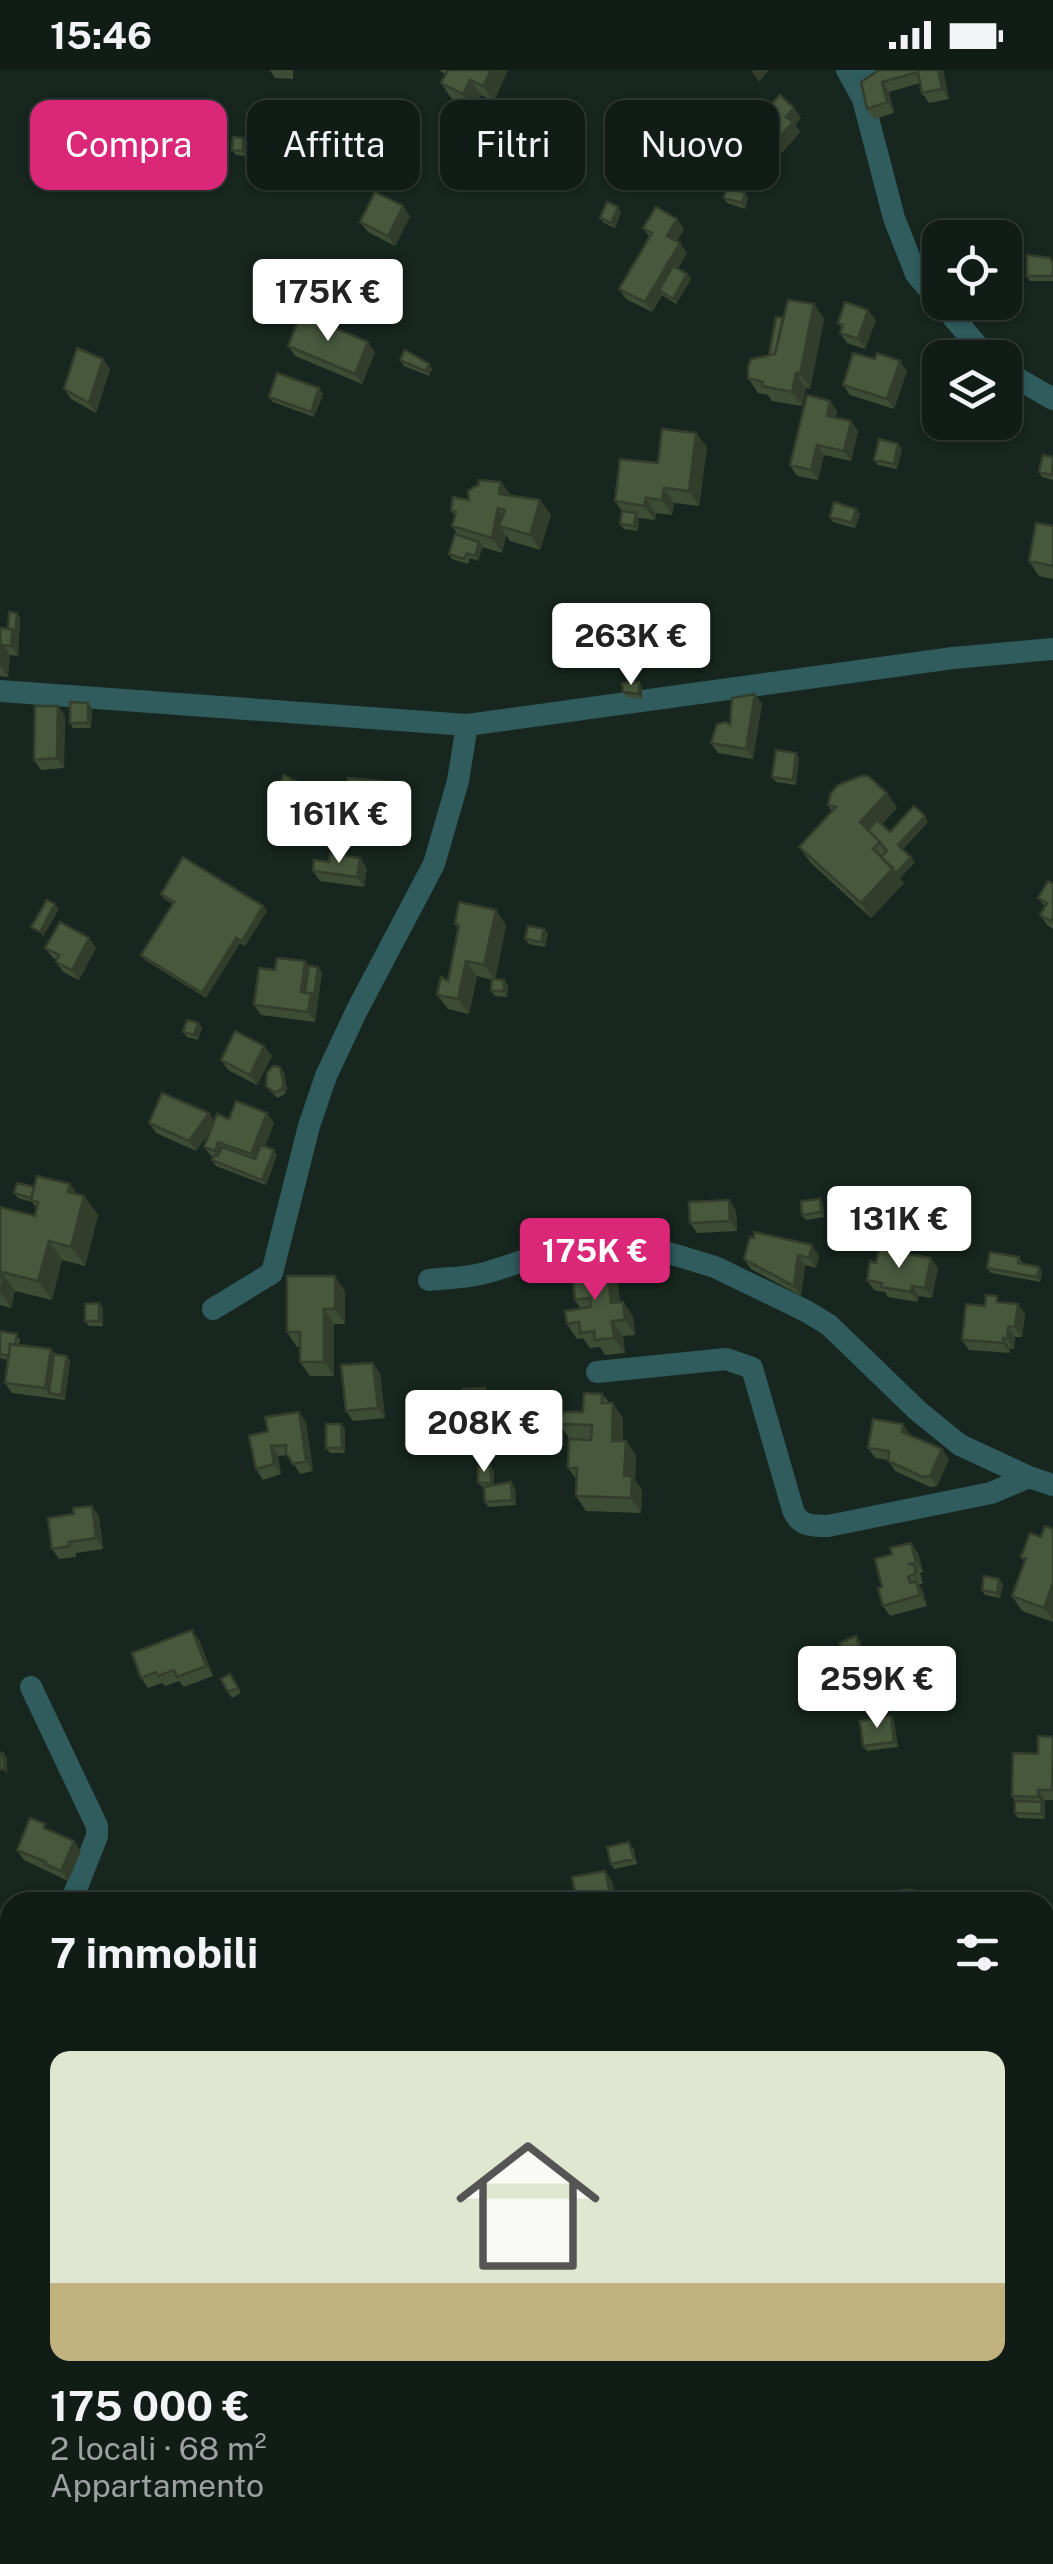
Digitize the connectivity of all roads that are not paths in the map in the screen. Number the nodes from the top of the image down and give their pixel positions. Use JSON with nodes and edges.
{"nodes":[{"id":1,"x":880,"y":70,"type":"edge"},
{"id":2,"x":850,"y":75,"type":"edge"},
{"id":3,"x":922,"y":281,"type":"edge"},
{"id":4,"x":955,"y":320,"type":"edge"},
{"id":5,"x":973,"y":340,"type":"edge"},
{"id":6,"x":1022,"y":381,"type":"edge"},
{"id":7,"x":1053,"y":400,"type":"edge"},
{"id":8,"x":1053,"y":649,"type":"edge"},
{"id":9,"x":0,"y":691,"type":"edge"},
{"id":10,"x":467,"y":725,"type":"junction"},
{"id":11,"x":429,"y":1280,"type":"dead end"},
{"id":12,"x":213,"y":1309,"type":"dead end"},
{"id":13,"x":597,"y":1372,"type":"dead end"},
{"id":14,"x":1030,"y":1477,"type":"junction"},
{"id":15,"x":1053,"y":1485,"type":"edge"},
{"id":16,"x":30,"y":1688,"type":"dead end"},
{"id":17,"x":75,"y":1892,"type":"edge"}],
"edges":[{"from":1,"to":2,"type":"street"},
{"from":2,"to":3,"type":"street"},
{"from":4,"to":5,"type":"street"},
{"from":6,"to":7,"type":"street"},
{"from":8,"to":10,"type":"street"},
{"from":9,"to":10,"type":"street"},
{"from":10,"to":12,"type":"street"},
{"from":11,"to":14,"type":"street"},
{"from":13,"to":14,"type":"street"},
{"from":14,"to":15,"type":"street"},
{"from":16,"to":17,"type":"street"}]}
